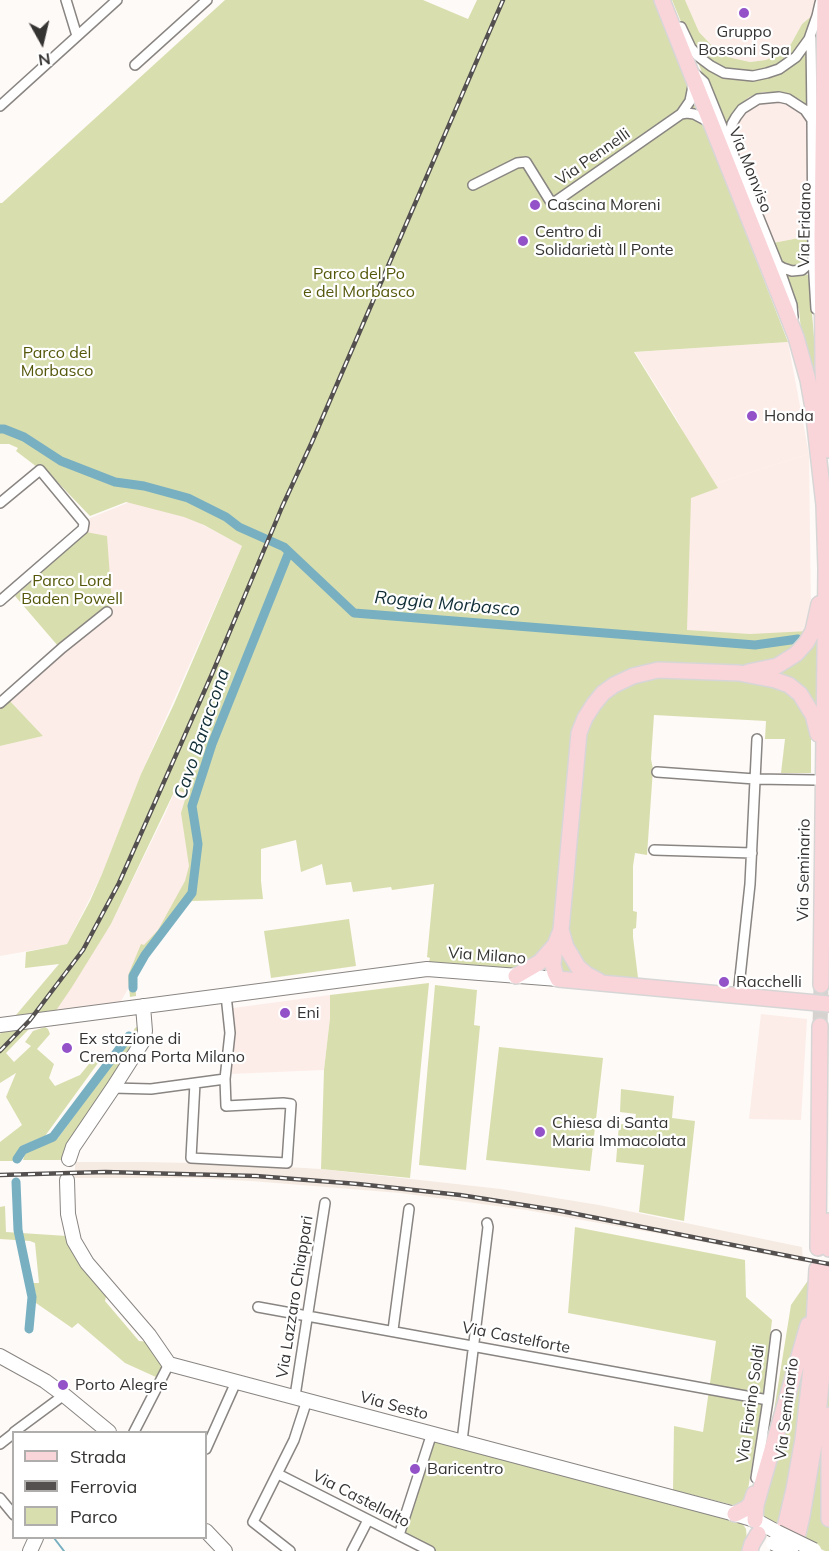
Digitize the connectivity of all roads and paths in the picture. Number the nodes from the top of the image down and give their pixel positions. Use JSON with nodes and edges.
{"nodes":[{"id":1,"x":66,"y":0,"type":"edge"},
{"id":2,"x":117,"y":0,"type":"edge"},
{"id":3,"x":207,"y":0,"type":"edge"},
{"id":4,"x":662,"y":0,"type":"edge"},
{"id":5,"x":670,"y":0,"type":"edge"},
{"id":6,"x":820,"y":0,"type":"edge"},
{"id":7,"x":825,"y":0,"type":"edge"},
{"id":8,"x":811,"y":35,"type":"junction"},
{"id":9,"x":77,"y":36,"type":"junction"},
{"id":10,"x":135,"y":65,"type":"dead end"},
{"id":11,"x":692,"y":74,"type":"junction"},
{"id":12,"x":0,"y":106,"type":"edge"},
{"id":13,"x":681,"y":114,"type":"junction"},
{"id":14,"x":812,"y":120,"type":"junction"},
{"id":15,"x":712,"y":124,"type":"junction"},
{"id":16,"x":732,"y":150,"type":"junction"},
{"id":17,"x":473,"y":185,"type":"dead end"},
{"id":18,"x":813,"y":260,"type":"junction"},
{"id":19,"x":778,"y":265,"type":"junction"},
{"id":20,"x":796,"y":337,"type":"junction"},
{"id":21,"x":823,"y":343,"type":"junction"},
{"id":22,"x":829,"y":450,"type":"edge"},
{"id":23,"x":0,"y":503,"type":"edge"},
{"id":24,"x":826,"y":569,"type":"junction"},
{"id":25,"x":0,"y":601,"type":"edge"},
{"id":26,"x":107,"y":612,"type":"dead end"},
{"id":27,"x":740,"y":673,"type":"junction"},
{"id":28,"x":0,"y":702,"type":"edge"},
{"id":29,"x":757,"y":739,"type":"dead end"},
{"id":30,"x":823,"y":754,"type":"junction"},
{"id":31,"x":657,"y":772,"type":"dead end"},
{"id":32,"x":755,"y":779,"type":"junction"},
{"id":33,"x":817,"y":780,"type":"dead end"},
{"id":34,"x":654,"y":850,"type":"dead end"},
{"id":35,"x":752,"y":853,"type":"junction"},
{"id":36,"x":561,"y":941,"type":"junction"},
{"id":37,"x":516,"y":976,"type":"junction"},
{"id":38,"x":558,"y":979,"type":"junction"},
{"id":39,"x":604,"y":983,"type":"junction"},
{"id":40,"x":821,"y":986,"type":"tunnel mouth"},
{"id":41,"x":226,"y":995,"type":"junction"},
{"id":42,"x":738,"y":996,"type":"junction"},
{"id":43,"x":829,"y":1004,"type":"edge"},
{"id":44,"x":143,"y":1006,"type":"junction"},
{"id":45,"x":0,"y":1025,"type":"edge"},
{"id":46,"x":820,"y":1026,"type":"tunnel mouth"},
{"id":47,"x":225,"y":1079,"type":"junction"},
{"id":48,"x":195,"y":1083,"type":"junction"},
{"id":49,"x":113,"y":1088,"type":"junction"},
{"id":50,"x":69,"y":1159,"type":"dead end"},
{"id":51,"x":67,"y":1180,"type":"dead end"},
{"id":52,"x":325,"y":1203,"type":"dead end"},
{"id":53,"x":409,"y":1209,"type":"dead end"},
{"id":54,"x":829,"y":1221,"type":"edge"},
{"id":55,"x":487,"y":1223,"type":"dead end"},
{"id":56,"x":823,"y":1248,"type":"edge"},
{"id":57,"x":823,"y":1270,"type":"edge"},
{"id":58,"x":816,"y":1299,"type":"junction"},
{"id":59,"x":258,"y":1307,"type":"dead end"},
{"id":60,"x":308,"y":1316,"type":"junction"},
{"id":61,"x":827,"y":1320,"type":"junction"},
{"id":62,"x":393,"y":1330,"type":"junction"},
{"id":63,"x":776,"y":1335,"type":"dead end"},
{"id":64,"x":473,"y":1346,"type":"junction"},
{"id":65,"x":0,"y":1356,"type":"edge"},
{"id":66,"x":169,"y":1364,"type":"junction"},
{"id":67,"x":829,"y":1371,"type":"edge"},
{"id":68,"x":236,"y":1382,"type":"junction"},
{"id":69,"x":64,"y":1395,"type":"junction"},
{"id":70,"x":301,"y":1398,"type":"junction"},
{"id":71,"x":768,"y":1400,"type":"junction"},
{"id":72,"x":829,"y":1415,"type":"edge"},
{"id":73,"x":17,"y":1431,"type":"edge"},
{"id":74,"x":108,"y":1431,"type":"edge"},
{"id":75,"x":136,"y":1431,"type":"edge"},
{"id":76,"x":432,"y":1433,"type":"junction"},
{"id":77,"x":12,"y":1435,"type":"edge"},
{"id":78,"x":462,"y":1441,"type":"junction"},
{"id":79,"x":0,"y":1444,"type":"edge"},
{"id":80,"x":207,"y":1447,"type":"edge"},
{"id":81,"x":278,"y":1474,"type":"junction"},
{"id":82,"x":761,"y":1475,"type":"junction"},
{"id":83,"x":0,"y":1498,"type":"edge"},
{"id":84,"x":12,"y":1513,"type":"edge"},
{"id":85,"x":829,"y":1519,"type":"edge"},
{"id":86,"x":368,"y":1520,"type":"junction"},
{"id":87,"x":747,"y":1521,"type":"junction"},
{"id":88,"x":207,"y":1532,"type":"edge"},
{"id":89,"x":399,"y":1535,"type":"junction"},
{"id":90,"x":776,"y":1542,"type":"edge"},
{"id":91,"x":815,"y":1550,"type":"edge"},
{"id":92,"x":225,"y":1551,"type":"edge"},
{"id":93,"x":290,"y":1551,"type":"edge"},
{"id":94,"x":352,"y":1551,"type":"edge"},
{"id":95,"x":430,"y":1551,"type":"edge"},
{"id":96,"x":750,"y":1551,"type":"edge"},
{"id":97,"x":792,"y":1551,"type":"edge"}],
"edges":[{"from":1,"to":9,"type":"street"},
{"from":2,"to":9,"type":"street"},
{"from":3,"to":10,"type":"street"},
{"from":4,"to":11,"type":"main road","name":"Via Monviso"},
{"from":5,"to":8,"type":"street"},
{"from":6,"to":8,"type":"street"},
{"from":7,"to":21,"type":"main road","name":"Via Eridano"},
{"from":8,"to":14,"type":"street"},
{"from":9,"to":12,"type":"street"},
{"from":11,"to":13,"type":"street"},
{"from":11,"to":15,"type":"main road","name":"Via Monviso"},
{"from":11,"to":16,"type":"street"},
{"from":13,"to":15,"type":"street"},
{"from":13,"to":17,"type":"street","name":"Via Pennelli"},
{"from":14,"to":16,"type":"street"},
{"from":14,"to":18,"type":"street"},
{"from":15,"to":20,"type":"main road","name":"Via Monviso"},
{"from":16,"to":19,"type":"street"},
{"from":18,"to":19,"type":"street"},
{"from":18,"to":21,"type":"street"},
{"from":19,"to":20,"type":"street"},
{"from":20,"to":24,"type":"main road","name":"Via Monviso"},
{"from":21,"to":22,"type":"main road","name":"Via Eridano"},
{"from":23,"to":25,"type":"street"},
{"from":24,"to":27,"type":"main road"},
{"from":24,"to":30,"type":"main road"},
{"from":26,"to":28,"type":"street"},
{"from":27,"to":30,"type":"main road"},
{"from":27,"to":36,"type":"main road"},
{"from":29,"to":32,"type":"street"},
{"from":30,"to":40,"type":"main road","name":"Via Seminario"},
{"from":31,"to":32,"type":"street"},
{"from":32,"to":33,"type":"street"},
{"from":32,"to":35,"type":"street"},
{"from":34,"to":35,"type":"street"},
{"from":35,"to":42,"type":"street"},
{"from":36,"to":37,"type":"main road"},
{"from":36,"to":38,"type":"main road"},
{"from":36,"to":39,"type":"main road"},
{"from":37,"to":38,"type":"street","name":"Via Milano"},
{"from":37,"to":41,"type":"street","name":"Via Milano"},
{"from":38,"to":39,"type":"main road","name":"Via Milano"},
{"from":39,"to":42,"type":"main road","name":"Via Milano"},
{"from":41,"to":44,"type":"street","name":"Via Milano"},
{"from":41,"to":47,"type":"street"},
{"from":42,"to":43,"type":"main road","name":"Via Milano"},
{"from":44,"to":45,"type":"street","name":"Via Milano"},
{"from":44,"to":49,"type":"street"},
{"from":46,"to":56,"type":"main road"},
{"from":47,"to":48,"type":"street"},
{"from":47,"to":48,"type":"street"},
{"from":48,"to":49,"type":"street"},
{"from":49,"to":50,"type":"street"},
{"from":51,"to":66,"type":"street"},
{"from":52,"to":60,"type":"street","name":"Via Lazzaro Chiappari"},
{"from":53,"to":62,"type":"street"},
{"from":54,"to":56,"type":"main road"},
{"from":55,"to":64,"type":"street"},
{"from":57,"to":58,"type":"main road","name":"Via Seminario"},
{"from":57,"to":61,"type":"main road","name":"Via Seminario"},
{"from":58,"to":82,"type":"main road"},
{"from":58,"to":90,"type":"main road","name":"Via Seminario"},
{"from":59,"to":60,"type":"street","name":"Via Castelforte"},
{"from":60,"to":62,"type":"street","name":"Via Castelforte"},
{"from":60,"to":70,"type":"street","name":"Via Lazzaro Chiappari"},
{"from":61,"to":67,"type":"main road"},
{"from":61,"to":97,"type":"main road","name":"Via Seminario"},
{"from":62,"to":64,"type":"street","name":"Via Castelforte"},
{"from":63,"to":71,"type":"street","name":"Via Fiorino Soldi"},
{"from":64,"to":71,"type":"street","name":"Via Castelforte"},
{"from":64,"to":78,"type":"street"},
{"from":65,"to":69,"type":"street"},
{"from":66,"to":68,"type":"street","name":"Via Sesto"},
{"from":66,"to":75,"type":"street"},
{"from":68,"to":70,"type":"street","name":"Via Sesto"},
{"from":68,"to":80,"type":"street"},
{"from":69,"to":73,"type":"street"},
{"from":69,"to":74,"type":"street"},
{"from":70,"to":76,"type":"street","name":"Via Sesto"},
{"from":70,"to":81,"type":"street","name":"Via Lazzaro Chiappari"},
{"from":71,"to":82,"type":"street","name":"Via Fiorino Soldi"},
{"from":72,"to":85,"type":"main road"},
{"from":76,"to":78,"type":"street","name":"Via Sesto"},
{"from":76,"to":89,"type":"street"},
{"from":77,"to":79,"type":"street"},
{"from":78,"to":87,"type":"street","name":"Via Sesto"},
{"from":81,"to":86,"type":"street","name":"Via Castellalto"},
{"from":81,"to":93,"type":"street","name":"Via Lazzaro Chiappari"},
{"from":82,"to":87,"type":"main road"},
{"from":83,"to":84,"type":"street"},
{"from":86,"to":89,"type":"street","name":"Via Castellalto"},
{"from":86,"to":94,"type":"street"},
{"from":87,"to":90,"type":"street","name":"Via Sesto"},
{"from":87,"to":96,"type":"main road"},
{"from":88,"to":92,"type":"street"},
{"from":89,"to":95,"type":"street","name":"Via Castellalto"},
{"from":90,"to":91,"type":"street","bridge":true},
{"from":90,"to":97,"type":"street","bridge":true}]}
